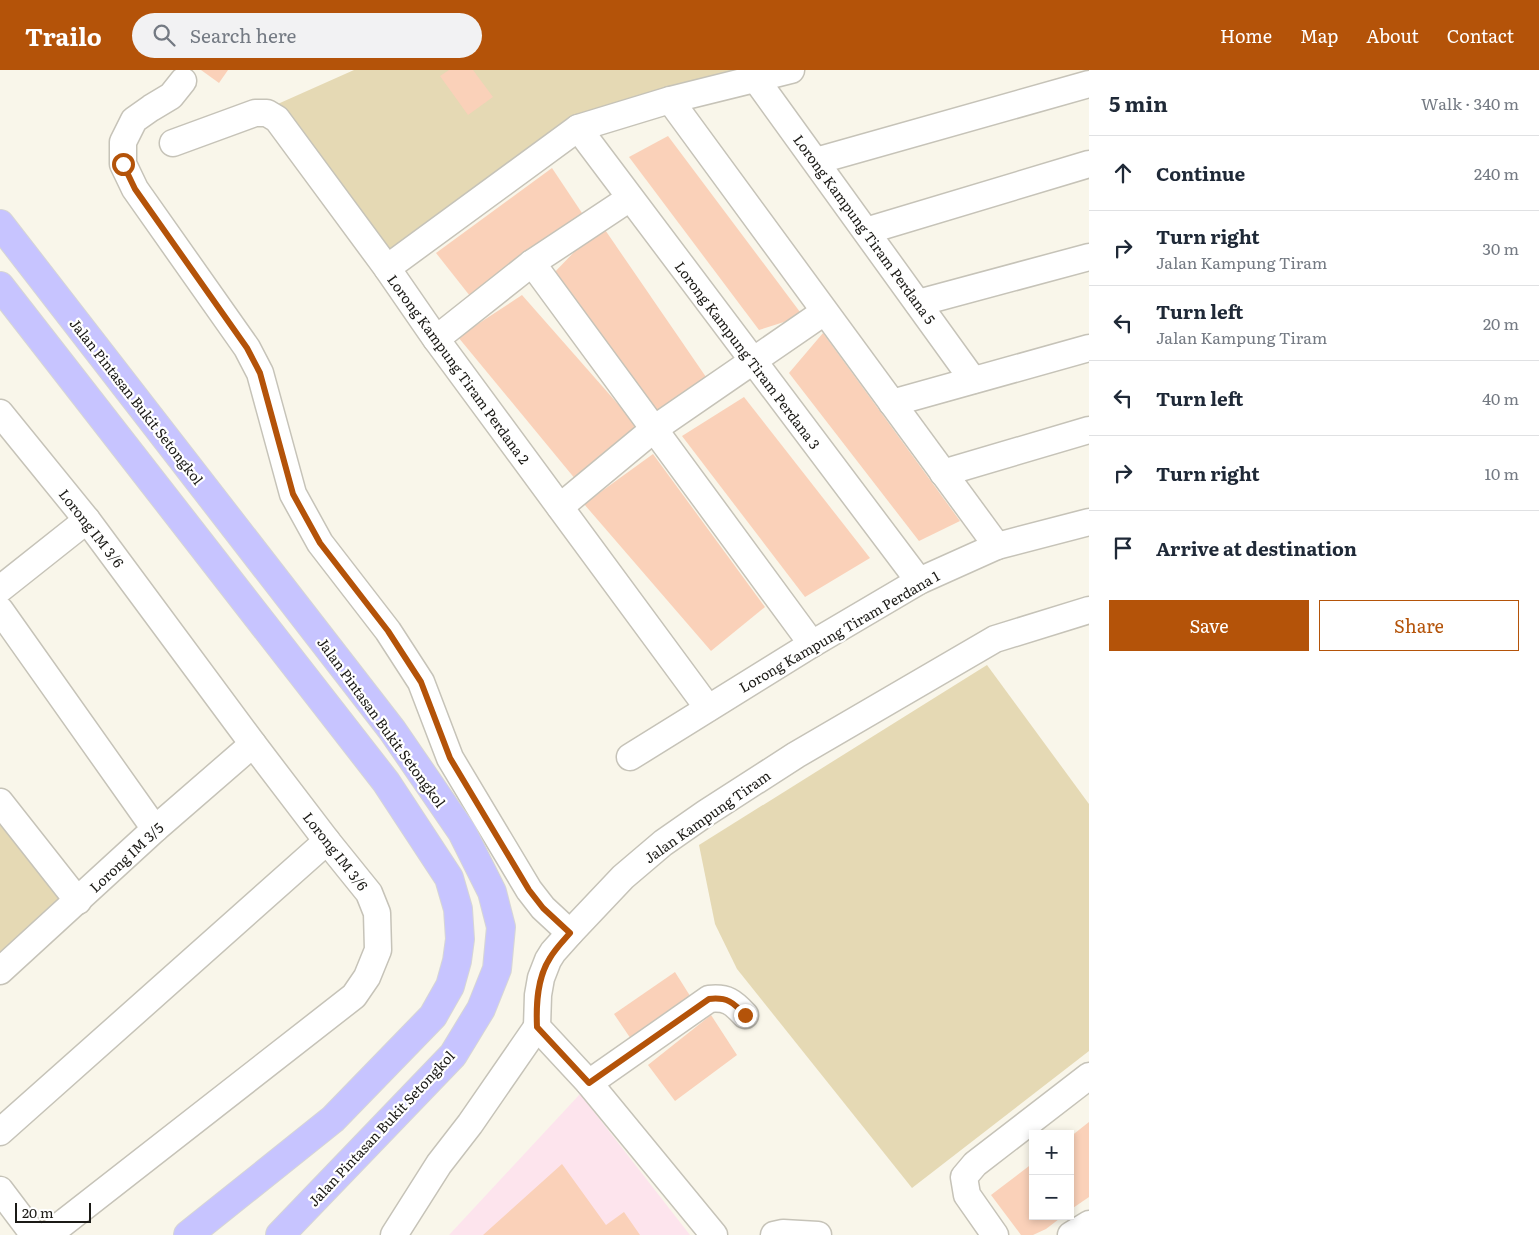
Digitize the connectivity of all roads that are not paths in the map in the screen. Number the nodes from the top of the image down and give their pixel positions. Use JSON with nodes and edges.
{"nodes":[{"id":1,"x":791,"y":70,"type":"edge"},
{"id":2,"x":755,"y":78,"type":"junction"},
{"id":3,"x":183,"y":81,"type":"dead end"},
{"id":4,"x":1089,"y":84,"type":"edge"},
{"id":5,"x":670,"y":100,"type":"junction"},
{"id":6,"x":578,"y":128,"type":"junction"},
{"id":7,"x":173,"y":143,"type":"dead end"},
{"id":8,"x":816,"y":162,"type":"junction"},
{"id":9,"x":1089,"y":164,"type":"edge"},
{"id":10,"x":630,"y":198,"type":"junction"},
{"id":11,"x":0,"y":224,"type":"edge"},
{"id":12,"x":866,"y":231,"type":"junction"},
{"id":13,"x":1089,"y":257,"type":"edge"},
{"id":14,"x":532,"y":263,"type":"junction"},
{"id":15,"x":386,"y":268,"type":"junction"},
{"id":16,"x":0,"y":286,"type":"edge"},
{"id":17,"x":918,"y":304,"type":"junction"},
{"id":18,"x":824,"y":312,"type":"junction"},
{"id":19,"x":436,"y":339,"type":"junction"},
{"id":20,"x":1089,"y":348,"type":"edge"},
{"id":21,"x":752,"y":360,"type":"junction"},
{"id":22,"x":974,"y":380,"type":"junction"},
{"id":23,"x":892,"y":403,"type":"junction"},
{"id":24,"x":0,"y":413,"type":"edge"},
{"id":25,"x":654,"y":429,"type":"junction"},
{"id":26,"x":1089,"y":430,"type":"edge"},
{"id":27,"x":943,"y":473,"type":"junction"},
{"id":28,"x":560,"y":507,"type":"junction"},
{"id":29,"x":87,"y":520,"type":"junction"},
{"id":30,"x":1089,"y":522,"type":"edge"},
{"id":31,"x":998,"y":546,"type":"junction"},
{"id":32,"x":919,"y":581,"type":"junction"},
{"id":33,"x":0,"y":589,"type":"edge"},
{"id":34,"x":0,"y":610,"type":"edge"},
{"id":35,"x":1089,"y":610,"type":"edge"},
{"id":36,"x":812,"y":644,"type":"junction"},
{"id":37,"x":708,"y":708,"type":"junction"},
{"id":38,"x":253,"y":744,"type":"junction"},
{"id":39,"x":630,"y":757,"type":"dead end"},
{"id":40,"x":0,"y":802,"type":"edge"},
{"id":41,"x":155,"y":830,"type":"junction"},
{"id":42,"x":327,"y":841,"type":"junction"},
{"id":43,"x":78,"y":901,"type":"junction"},
{"id":44,"x":570,"y":933,"type":"junction"},
{"id":45,"x":0,"y":971,"type":"edge"},
{"id":46,"x":745,"y":1015,"type":"dead end"},
{"id":47,"x":537,"y":1027,"type":"junction"},
{"id":48,"x":1089,"y":1076,"type":"edge"},
{"id":49,"x":589,"y":1083,"type":"junction"},
{"id":50,"x":0,"y":1132,"type":"edge"},
{"id":51,"x":0,"y":1190,"type":"edge"},
{"id":52,"x":1089,"y":1224,"type":"edge"},
{"id":53,"x":34,"y":1235,"type":"edge"},
{"id":54,"x":48,"y":1235,"type":"edge"},
{"id":55,"x":188,"y":1235,"type":"edge"},
{"id":56,"x":280,"y":1235,"type":"edge"},
{"id":57,"x":394,"y":1235,"type":"edge"},
{"id":58,"x":714,"y":1235,"type":"edge"},
{"id":59,"x":774,"y":1235,"type":"edge"},
{"id":60,"x":818,"y":1235,"type":"edge"},
{"id":61,"x":995,"y":1235,"type":"edge"},
{"id":62,"x":1070,"y":1235,"type":"edge"}],
"edges":[{"from":1,"to":2,"type":"street"},
{"from":2,"to":5,"type":"street"},
{"from":2,"to":8,"type":"street","name":"Lorong Kampung Tiram Perdana 5"},
{"from":3,"to":44,"type":"street"},
{"from":4,"to":8,"type":"street"},
{"from":5,"to":6,"type":"street"},
{"from":5,"to":18,"type":"street"},
{"from":6,"to":10,"type":"street","name":"Lorong Kampung Tiram Perdana 3"},
{"from":6,"to":15,"type":"street"},
{"from":7,"to":15,"type":"street","name":"Lorong Kampung Tiram Perdana 2"},
{"from":8,"to":12,"type":"street","name":"Lorong Kampung Tiram Perdana 5"},
{"from":9,"to":12,"type":"street"},
{"from":10,"to":14,"type":"street"},
{"from":10,"to":21,"type":"street","name":"Lorong Kampung Tiram Perdana 3"},
{"from":11,"to":56,"type":"main road","name":"Jalan Pintasan Bukit Setongkol"},
{"from":12,"to":17,"type":"street","name":"Lorong Kampung Tiram Perdana 5"},
{"from":13,"to":17,"type":"street"},
{"from":14,"to":19,"type":"street"},
{"from":14,"to":25,"type":"street"},
{"from":15,"to":19,"type":"street","name":"Lorong Kampung Tiram Perdana 2"},
{"from":16,"to":55,"type":"main road"},
{"from":17,"to":22,"type":"street","name":"Lorong Kampung Tiram Perdana 5"},
{"from":18,"to":21,"type":"street"},
{"from":18,"to":23,"type":"street"},
{"from":19,"to":28,"type":"street","name":"Lorong Kampung Tiram Perdana 2"},
{"from":20,"to":22,"type":"street"},
{"from":21,"to":25,"type":"street"},
{"from":21,"to":32,"type":"street","name":"Lorong Kampung Tiram Perdana 3"},
{"from":22,"to":23,"type":"street"},
{"from":23,"to":27,"type":"street"},
{"from":24,"to":29,"type":"street","name":"Lorong IM 3/6"},
{"from":25,"to":28,"type":"street"},
{"from":25,"to":36,"type":"street"},
{"from":26,"to":27,"type":"street"},
{"from":27,"to":31,"type":"street"},
{"from":28,"to":37,"type":"street","name":"Lorong Kampung Tiram Perdana 2"},
{"from":29,"to":33,"type":"street"},
{"from":29,"to":38,"type":"street","name":"Lorong IM 3/6"},
{"from":30,"to":31,"type":"street","name":"Lorong Kampung Tiram Perdana 1"},
{"from":31,"to":32,"type":"street","name":"Lorong Kampung Tiram Perdana 1"},
{"from":32,"to":36,"type":"street","name":"Lorong Kampung Tiram Perdana 1"},
{"from":34,"to":41,"type":"street"},
{"from":35,"to":44,"type":"street","name":"Jalan Kampung Tiram"},
{"from":36,"to":37,"type":"street","name":"Lorong Kampung Tiram Perdana 1"},
{"from":37,"to":39,"type":"street","name":"Lorong Kampung Tiram Perdana 1"},
{"from":38,"to":41,"type":"street","name":"Lorong IM 3/5"},
{"from":38,"to":42,"type":"street","name":"Lorong IM 3/6"},
{"from":40,"to":43,"type":"street"},
{"from":41,"to":43,"type":"street","name":"Lorong IM 3/5"},
{"from":42,"to":50,"type":"street"},
{"from":42,"to":54,"type":"street","name":"Lorong IM 3/6"},
{"from":43,"to":45,"type":"street","name":"Lorong IM 3/5"},
{"from":44,"to":47,"type":"street","name":"Jalan Kampung Tiram"},
{"from":46,"to":49,"type":"street"},
{"from":47,"to":49,"type":"street"},
{"from":47,"to":57,"type":"street"},
{"from":48,"to":61,"type":"street"},
{"from":49,"to":58,"type":"street"},
{"from":51,"to":53,"type":"street"},
{"from":52,"to":62,"type":"street"},
{"from":59,"to":60,"type":"street"}]}
